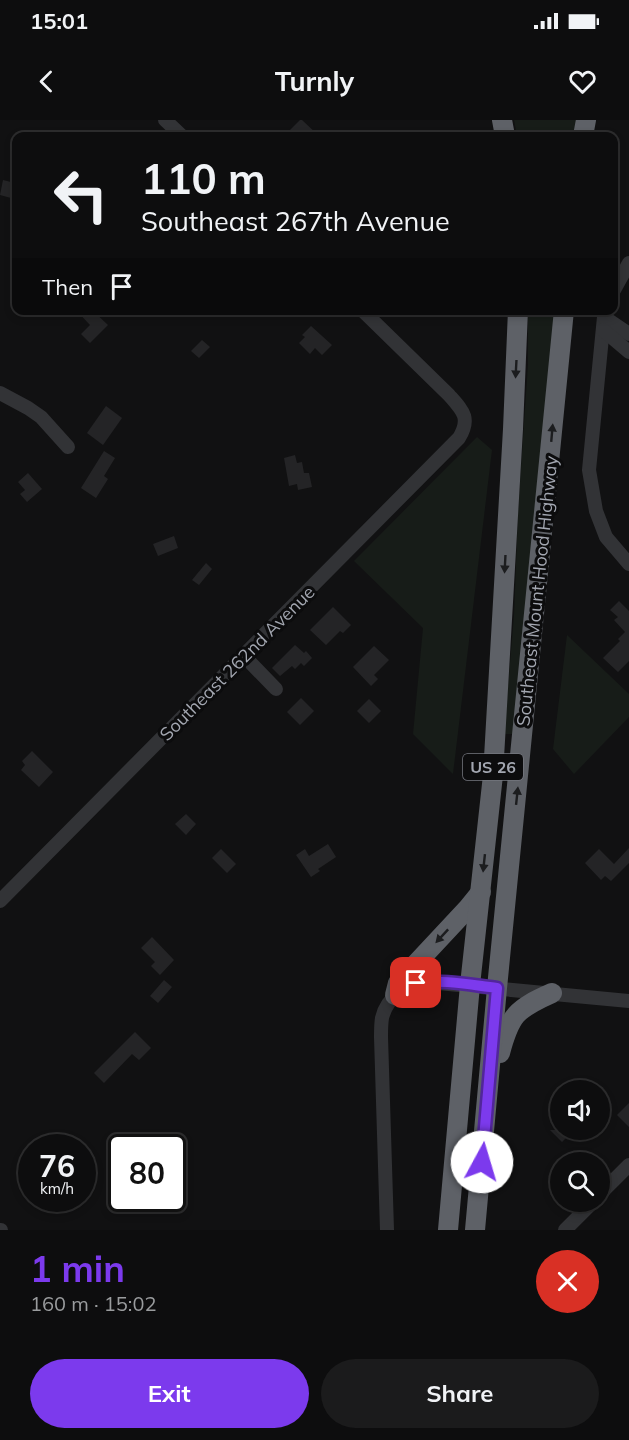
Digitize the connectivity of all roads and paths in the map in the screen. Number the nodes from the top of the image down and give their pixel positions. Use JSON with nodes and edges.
{"nodes":[{"id":1,"x":165,"y":120,"type":"edge"},
{"id":2,"x":178,"y":132,"type":"edge"},
{"id":3,"x":629,"y":263,"type":"edge"},
{"id":4,"x":618,"y":283,"type":"edge"},
{"id":5,"x":367,"y":315,"type":"edge"},
{"id":6,"x":518,"y":315,"type":"edge"},
{"id":7,"x":564,"y":315,"type":"edge"},
{"id":8,"x":604,"y":319,"type":"edge"},
{"id":9,"x":629,"y":334,"type":"edge"},
{"id":10,"x":629,"y":352,"type":"edge"},
{"id":11,"x":0,"y":393,"type":"edge"},
{"id":12,"x":68,"y":447,"type":"dead end"},
{"id":13,"x":629,"y":564,"type":"edge"},
{"id":14,"x":244,"y":656,"type":"junction"},
{"id":15,"x":276,"y":689,"type":"dead end"},
{"id":16,"x":493,"y":775,"type":"junction"},
{"id":17,"x":481,"y":892,"type":"junction"},
{"id":18,"x":0,"y":901,"type":"edge"},
{"id":19,"x":470,"y":985,"type":"junction"},
{"id":20,"x":497,"y":988,"type":"junction"},
{"id":21,"x":552,"y":993,"type":"junction"},
{"id":22,"x":395,"y":995,"type":"junction"},
{"id":23,"x":629,"y":1001,"type":"edge"},
{"id":24,"x":488,"y":1099,"type":"junction"},
{"id":25,"x":629,"y":1165,"type":"edge"},
{"id":26,"x":610,"y":1184,"type":"edge"},
{"id":27,"x":477,"y":1204,"type":"junction"},
{"id":28,"x":585,"y":1212,"type":"edge"},
{"id":29,"x":574,"y":1227,"type":"edge"},
{"id":30,"x":387,"y":1230,"type":"edge"},
{"id":31,"x":448,"y":1230,"type":"edge"},
{"id":32,"x":475,"y":1230,"type":"edge"}],
"edges":[{"from":1,"to":2,"type":"street"},
{"from":3,"to":4,"type":"street"},
{"from":5,"to":14,"type":"street","name":"Southeast 262nd Avenue"},
{"from":6,"to":16,"type":"highway","name":"Southeast Mount Hood Highway","number":"US 26","one_way":true},
{"from":20,"to":7,"type":"highway","name":"Southeast Mount Hood Highway","number":"US 26","one_way":true},
{"from":8,"to":9,"type":"street"},
{"from":8,"to":10,"type":"street"},
{"from":8,"to":13,"type":"street"},
{"from":11,"to":12,"type":"street"},
{"from":14,"to":15,"type":"street"},
{"from":14,"to":18,"type":"street","name":"Southeast 262nd Avenue"},
{"from":16,"to":17,"type":"highway","name":"Southeast Mount Hood Highway","number":"US 26","one_way":true},
{"from":16,"to":20,"type":"highway"},
{"from":17,"to":19,"type":"highway","name":"Southeast Mount Hood Highway","number":"US 26"},
{"from":17,"to":22,"type":"highway","one_way":true},
{"from":19,"to":20,"type":"street"},
{"from":19,"to":22,"type":"street"},
{"from":19,"to":27,"type":"highway"},
{"from":19,"to":31,"type":"highway","name":"Southeast Mount Hood Highway","number":"US 26"},
{"from":20,"to":21,"type":"street"},
{"from":20,"to":24,"type":"highway","name":"Southeast Mount Hood Highway","number":"US 26"},
{"from":21,"to":23,"type":"street"},
{"from":21,"to":24,"type":"highway"},
{"from":22,"to":30,"type":"street"},
{"from":24,"to":27,"type":"highway","name":"Southeast Mount Hood Highway","number":"US 26"},
{"from":25,"to":26,"type":"street"},
{"from":27,"to":32,"type":"highway","name":"Southeast Mount Hood Highway","number":"US 26"},
{"from":28,"to":29,"type":"street"}]}
